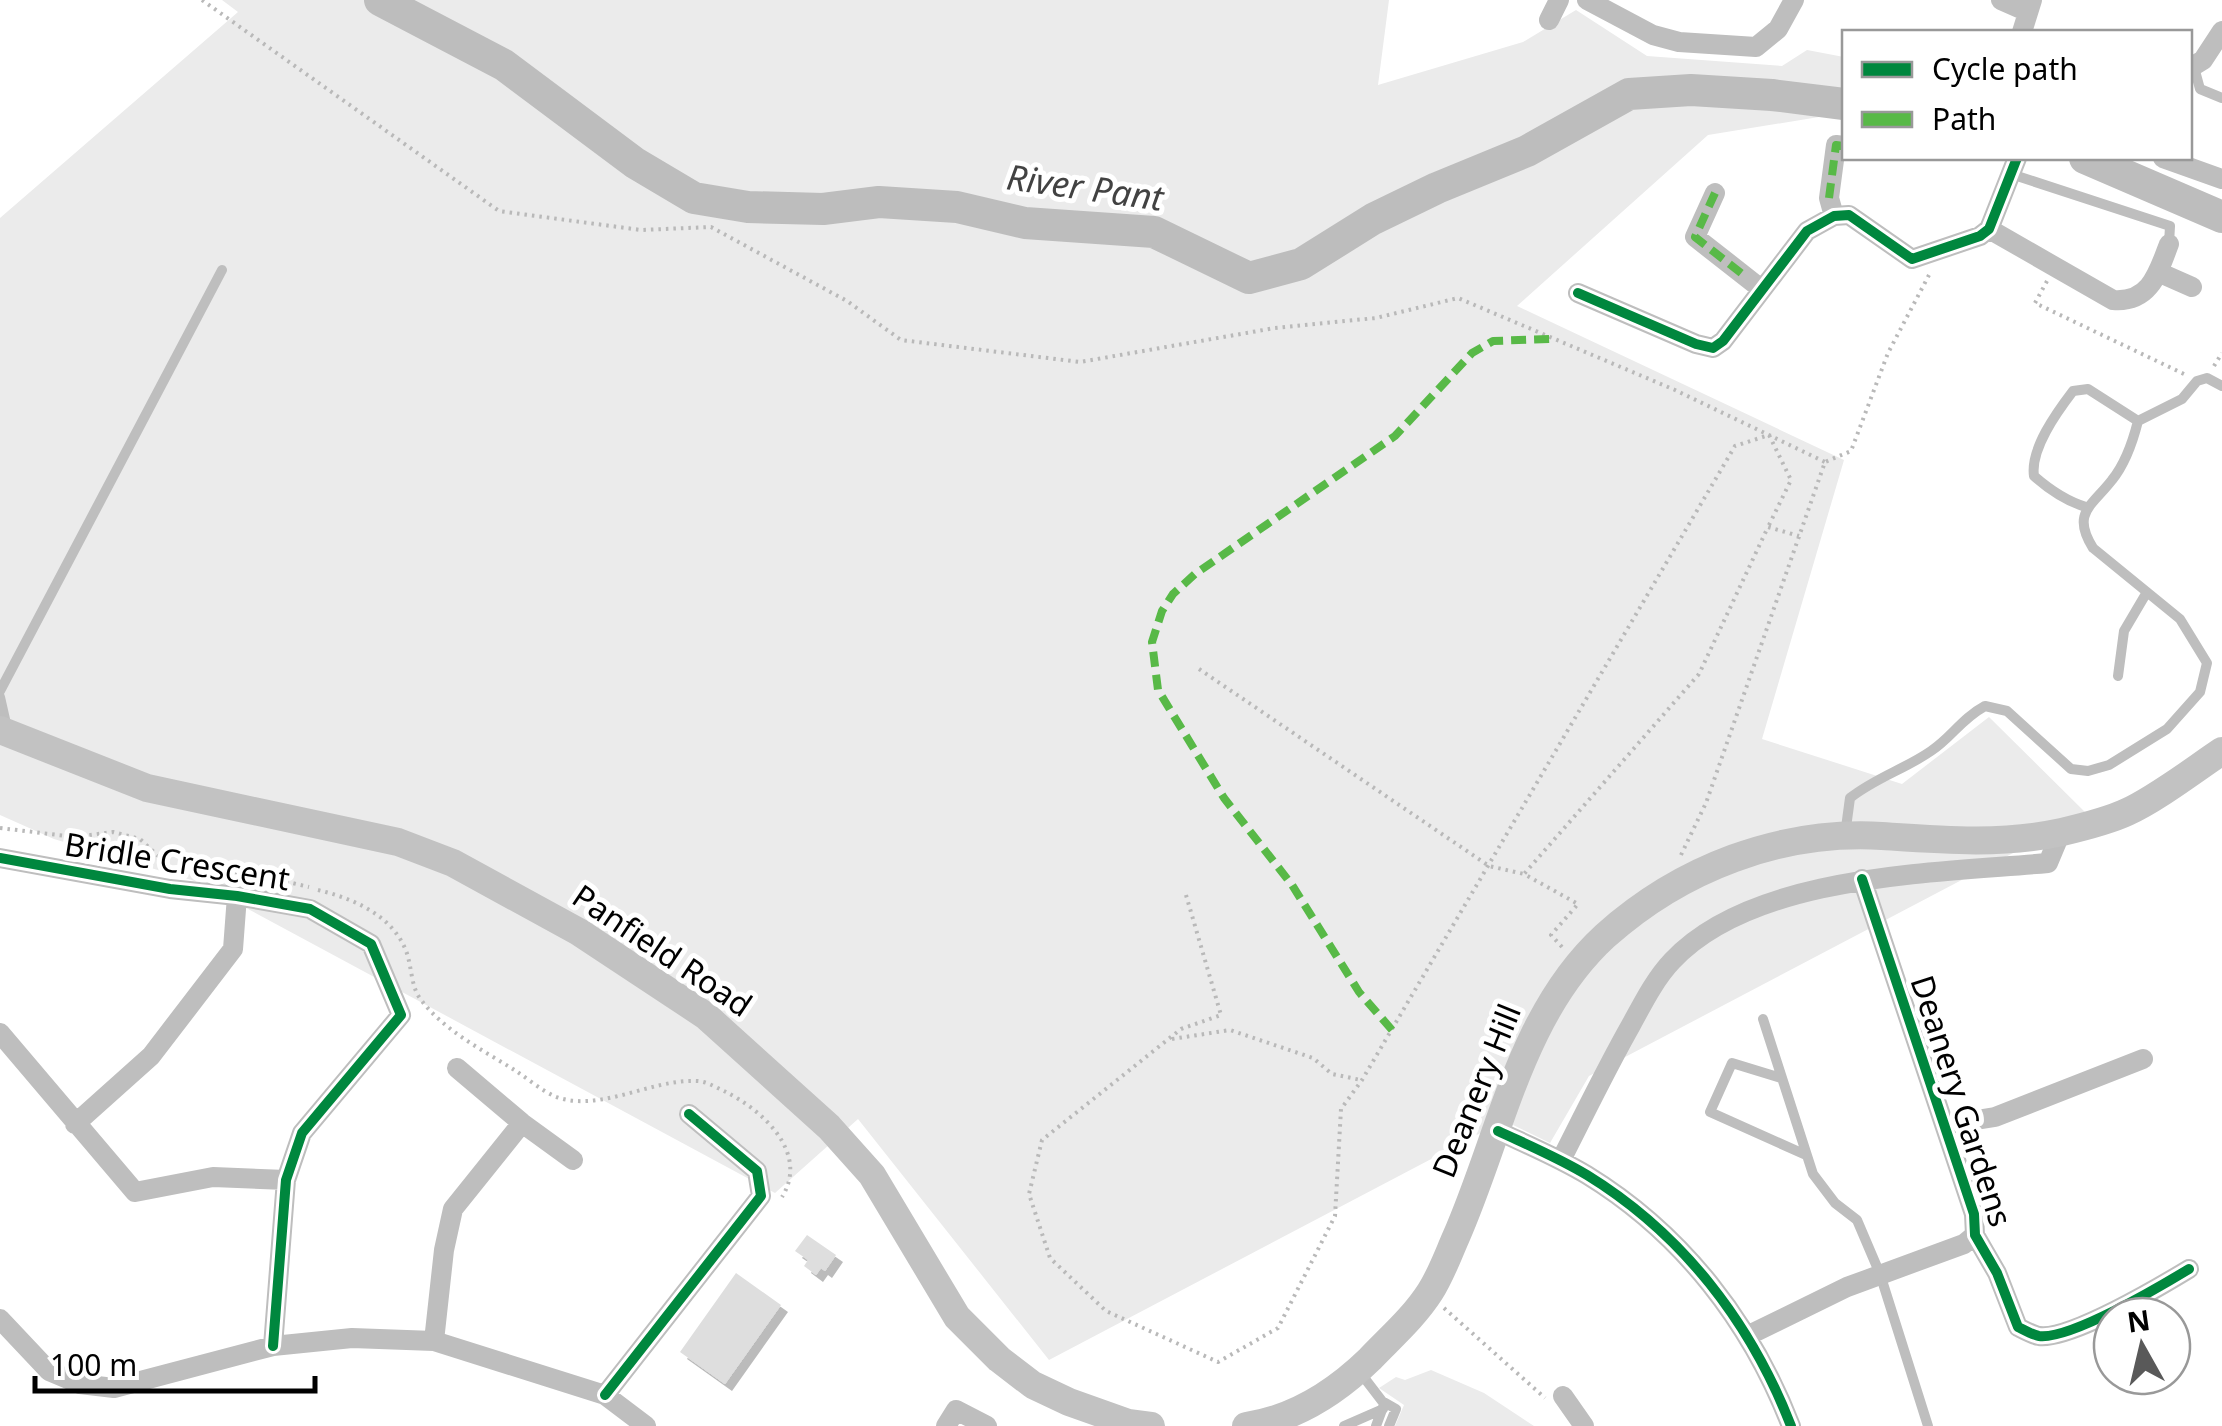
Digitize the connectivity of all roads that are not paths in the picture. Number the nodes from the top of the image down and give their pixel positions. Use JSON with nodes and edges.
{"nodes":[{"id":1,"x":1559,"y":0,"type":"edge"},
{"id":2,"x":1587,"y":0,"type":"edge"},
{"id":3,"x":1794,"y":0,"type":"edge"},
{"id":4,"x":2001,"y":0,"type":"edge"},
{"id":5,"x":2029,"y":6,"type":"edge"},
{"id":6,"x":1549,"y":20,"type":"dead end"},
{"id":7,"x":2222,"y":31,"type":"edge"},
{"id":8,"x":2192,"y":68,"type":"edge"},
{"id":9,"x":2222,"y":98,"type":"edge"},
{"id":10,"x":1842,"y":146,"type":"edge"},
{"id":11,"x":2169,"y":160,"type":"edge"},
{"id":12,"x":2015,"y":164,"type":"edge"},
{"id":13,"x":2222,"y":179,"type":"edge"},
{"id":14,"x":1715,"y":193,"type":"dead end"},
{"id":15,"x":1834,"y":216,"type":"junction"},
{"id":16,"x":1989,"y":229,"type":"junction"},
{"id":17,"x":2168,"y":244,"type":"joint"},
{"id":18,"x":222,"y":270,"type":"dead end"},
{"id":19,"x":2158,"y":272,"type":"junction"},
{"id":20,"x":2192,"y":287,"type":"dead end"},
{"id":21,"x":1760,"y":288,"type":"junction"},
{"id":22,"x":1578,"y":293,"type":"dead end"},
{"id":23,"x":2222,"y":386,"type":"edge"},
{"id":24,"x":2138,"y":421,"type":"junction"},
{"id":25,"x":2086,"y":506,"type":"junction"},
{"id":26,"x":2147,"y":592,"type":"junction"},
{"id":27,"x":2118,"y":676,"type":"dead end"},
{"id":28,"x":0,"y":694,"type":"edge"},
{"id":29,"x":4,"y":732,"type":"edge"},
{"id":30,"x":2222,"y":751,"type":"edge"},
{"id":31,"x":2061,"y":832,"type":"junction"},
{"id":32,"x":1845,"y":836,"type":"junction"},
{"id":33,"x":0,"y":858,"type":"edge"},
{"id":34,"x":1862,"y":879,"type":"junction"},
{"id":35,"x":237,"y":896,"type":"junction"},
{"id":36,"x":1762,"y":1019,"type":"dead end"},
{"id":37,"x":0,"y":1034,"type":"edge"},
{"id":38,"x":2143,"y":1059,"type":"dead end"},
{"id":39,"x":457,"y":1068,"type":"dead end"},
{"id":40,"x":1782,"y":1078,"type":"junction"},
{"id":41,"x":689,"y":1114,"type":"dead end"},
{"id":42,"x":522,"y":1123,"type":"junction"},
{"id":43,"x":75,"y":1124,"type":"junction"},
{"id":44,"x":1944,"y":1125,"type":"junction"},
{"id":45,"x":1498,"y":1131,"type":"junction"},
{"id":46,"x":1806,"y":1156,"type":"junction"},
{"id":47,"x":573,"y":1160,"type":"dead end"},
{"id":48,"x":1561,"y":1160,"type":"junction"},
{"id":49,"x":286,"y":1180,"type":"junction"},
{"id":50,"x":1975,"y":1235,"type":"junction"},
{"id":51,"x":2189,"y":1269,"type":"dead end"},
{"id":52,"x":1880,"y":1274,"type":"junction"},
{"id":53,"x":0,"y":1319,"type":"edge"},
{"id":54,"x":1748,"y":1336,"type":"junction"},
{"id":55,"x":434,"y":1342,"type":"junction"},
{"id":56,"x":273,"y":1346,"type":"junction"},
{"id":57,"x":1358,"y":1370,"type":"junction"},
{"id":58,"x":605,"y":1395,"type":"junction"},
{"id":59,"x":1556,"y":1400,"type":"road end"},
{"id":60,"x":1382,"y":1405,"type":"junction"},
{"id":61,"x":639,"y":1425,"type":"edge"},
{"id":62,"x":946,"y":1426,"type":"edge"},
{"id":63,"x":987,"y":1426,"type":"edge"},
{"id":64,"x":1151,"y":1426,"type":"edge"},
{"id":65,"x":1246,"y":1426,"type":"edge"},
{"id":66,"x":1344,"y":1426,"type":"edge"},
{"id":67,"x":1376,"y":1426,"type":"edge"},
{"id":68,"x":1389,"y":1426,"type":"edge"},
{"id":69,"x":1584,"y":1426,"type":"edge"},
{"id":70,"x":1790,"y":1426,"type":"edge"},
{"id":71,"x":1928,"y":1426,"type":"edge"}],
"edges":[{"from":1,"to":6,"type":"street"},
{"from":2,"to":3,"type":"street"},
{"from":4,"to":5,"type":"street"},
{"from":7,"to":8,"type":"street"},
{"from":8,"to":9,"type":"lane"},
{"from":10,"to":15,"type":"street"},
{"from":11,"to":13,"type":"street"},
{"from":12,"to":16,"type":"street"},
{"from":12,"to":17,"type":"lane"},
{"from":14,"to":21,"type":"street"},
{"from":15,"to":16,"type":"street"},
{"from":15,"to":21,"type":"street"},
{"from":16,"to":19,"type":"street"},
{"from":17,"to":19,"type":"street"},
{"from":18,"to":28,"type":"lane"},
{"from":19,"to":20,"type":"street"},
{"from":21,"to":22,"type":"street"},
{"from":23,"to":24,"type":"lane"},
{"from":24,"to":25,"type":"lane"},
{"from":24,"to":25,"type":"lane"},
{"from":25,"to":26,"type":"lane"},
{"from":26,"to":27,"type":"lane"},
{"from":26,"to":32,"type":"lane"},
{"from":28,"to":29,"type":"lane"},
{"from":29,"to":64,"type":"main road","name":"Panfield Road"},
{"from":30,"to":31,"type":"main road","name":"Deanery Hill"},
{"from":31,"to":32,"type":"main road","name":"Deanery Hill"},
{"from":31,"to":34,"type":"street"},
{"from":32,"to":45,"type":"main road","name":"Deanery Hill"},
{"from":33,"to":35,"type":"street","name":"Bridle Crescent"},
{"from":34,"to":44,"type":"street","name":"Deanery Gardens"},
{"from":34,"to":48,"type":"street"},
{"from":35,"to":43,"type":"street"},
{"from":35,"to":49,"type":"street","name":"Bridle Crescent"},
{"from":36,"to":40,"type":"lane"},
{"from":37,"to":43,"type":"street"},
{"from":38,"to":44,"type":"street"},
{"from":39,"to":42,"type":"street"},
{"from":40,"to":46,"type":"lane"},
{"from":40,"to":46,"type":"lane"},
{"from":41,"to":58,"type":"street"},
{"from":42,"to":47,"type":"street"},
{"from":42,"to":55,"type":"street"},
{"from":43,"to":49,"type":"street"},
{"from":44,"to":50,"type":"street","name":"Deanery Gardens"},
{"from":45,"to":48,"type":"street"},
{"from":45,"to":57,"type":"main road","name":"Deanery Hill"},
{"from":46,"to":52,"type":"lane"},
{"from":48,"to":54,"type":"street"},
{"from":49,"to":56,"type":"street","name":"Bridle Crescent"},
{"from":50,"to":51,"type":"street","name":"Deanery Gardens"},
{"from":50,"to":52,"type":"street","name":"Deanery Gardens"},
{"from":52,"to":54,"type":"street","name":"Deanery Gardens"},
{"from":52,"to":71,"type":"lane"},
{"from":53,"to":56,"type":"street"},
{"from":54,"to":70,"type":"street"},
{"from":55,"to":56,"type":"street"},
{"from":55,"to":58,"type":"street"},
{"from":57,"to":60,"type":"lane"},
{"from":57,"to":65,"type":"main road","name":"Deanery Hill"},
{"from":58,"to":61,"type":"street"},
{"from":59,"to":69,"type":"street"},
{"from":60,"to":66,"type":"lane"},
{"from":60,"to":67,"type":"lane"},
{"from":60,"to":68,"type":"lane"},
{"from":62,"to":63,"type":"street"}]}
